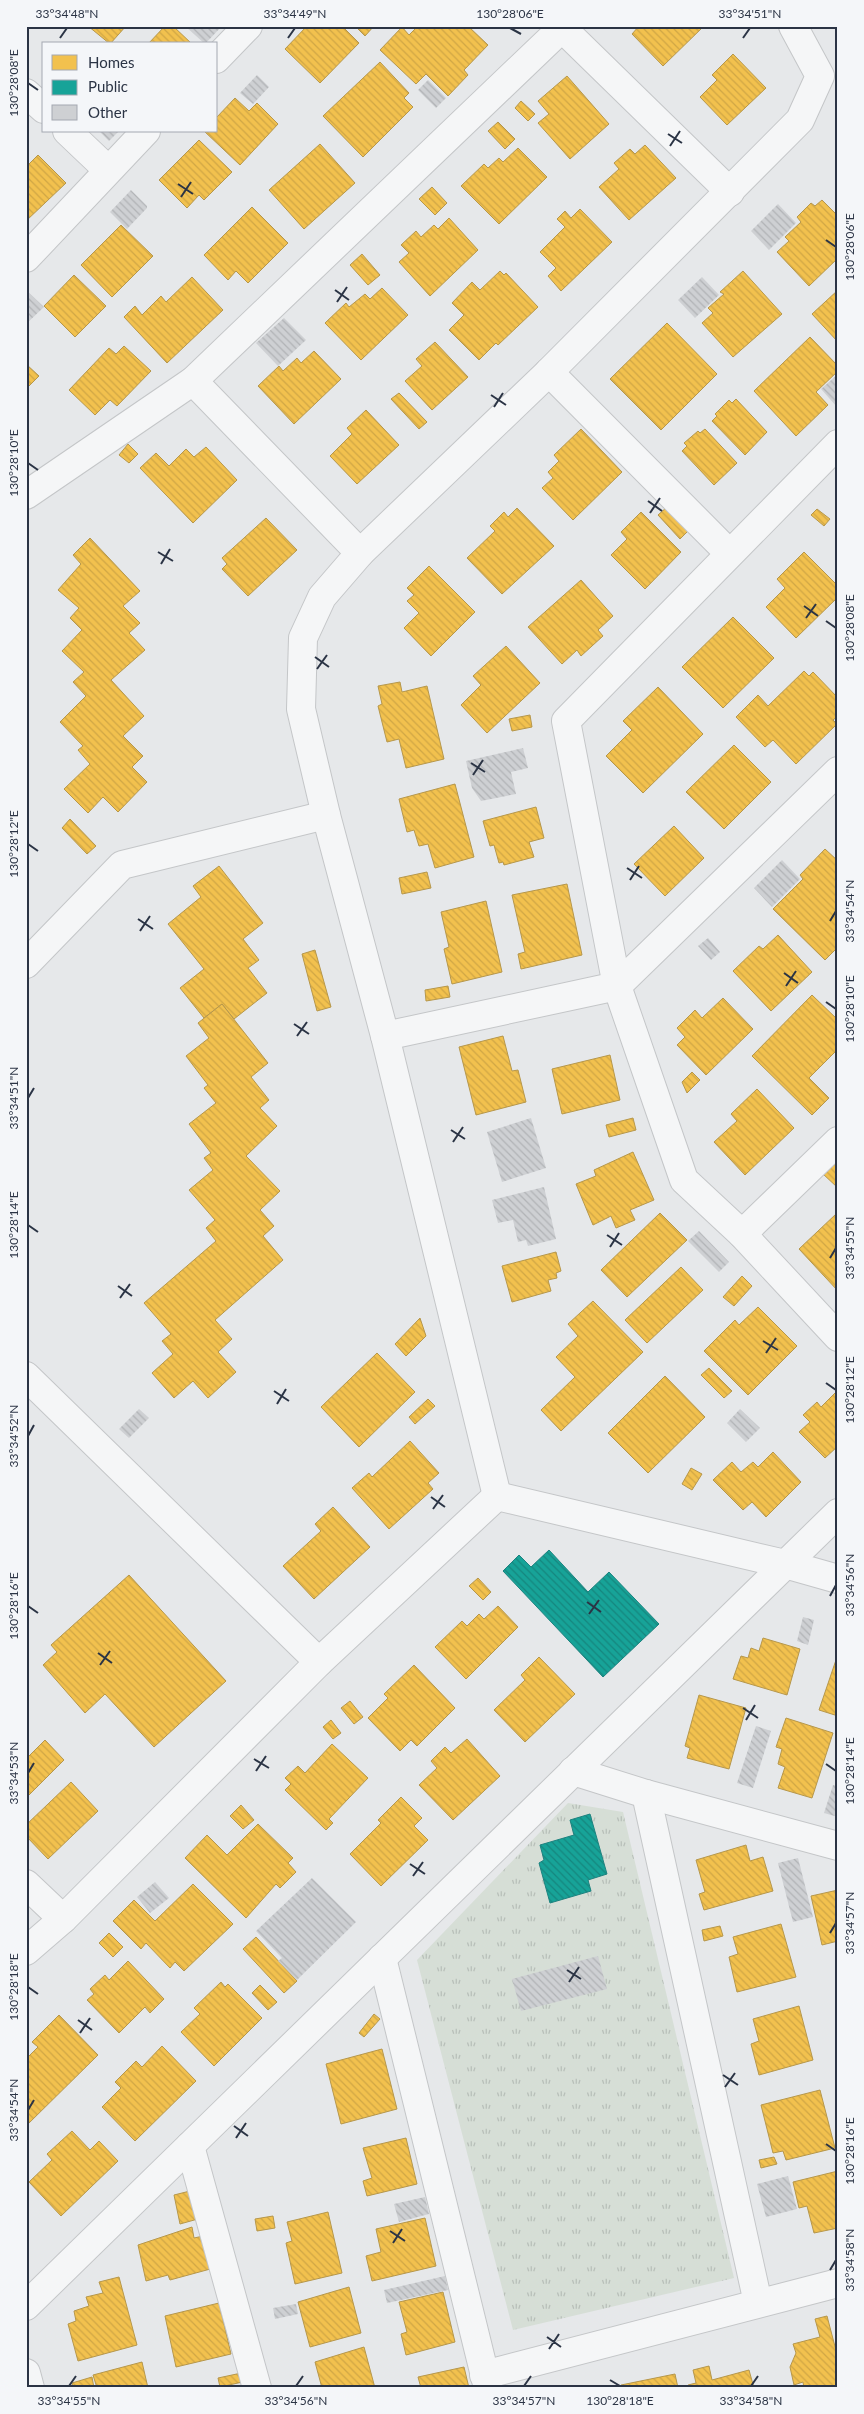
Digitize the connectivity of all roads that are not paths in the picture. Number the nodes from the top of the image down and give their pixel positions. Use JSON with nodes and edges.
{"nodes":[{"id":1,"x":248,"y":26,"type":"edge"},
{"id":2,"x":793,"y":26,"type":"edge"},
{"id":3,"x":218,"y":57,"type":"edge"},
{"id":4,"x":829,"y":79,"type":"edge"},
{"id":5,"x":26,"y":93,"type":"edge"},
{"id":6,"x":42,"y":107,"type":"edge"},
{"id":7,"x":68,"y":132,"type":"edge"},
{"id":8,"x":145,"y":132,"type":"edge"},
{"id":9,"x":108,"y":170,"type":"junction"},
{"id":10,"x":730,"y":192,"type":"junction"},
{"id":11,"x":26,"y":258,"type":"edge"},
{"id":12,"x":549,"y":372,"type":"junction"},
{"id":13,"x":193,"y":381,"type":"junction"},
{"id":14,"x":838,"y":444,"type":"edge"},
{"id":15,"x":26,"y":495,"type":"edge"},
{"id":16,"x":360,"y":553,"type":"junction"},
{"id":17,"x":729,"y":553,"type":"junction"},
{"id":18,"x":838,"y":771,"type":"edge"},
{"id":19,"x":326,"y":815,"type":"junction"},
{"id":20,"x":26,"y":964,"type":"edge"},
{"id":21,"x":618,"y":986,"type":"junction"},
{"id":22,"x":385,"y":1036,"type":"junction"},
{"id":23,"x":838,"y":1141,"type":"edge"},
{"id":24,"x":742,"y":1234,"type":"junction"},
{"id":25,"x":838,"y":1337,"type":"edge"},
{"id":26,"x":26,"y":1376,"type":"edge"},
{"id":27,"x":497,"y":1496,"type":"junction"},
{"id":28,"x":838,"y":1513,"type":"edge"},
{"id":29,"x":785,"y":1564,"type":"junction"},
{"id":30,"x":838,"y":1579,"type":"edge"},
{"id":31,"x":319,"y":1662,"type":"junction"},
{"id":32,"x":573,"y":1771,"type":"junction"},
{"id":33,"x":646,"y":1794,"type":"junction"},
{"id":34,"x":838,"y":1846,"type":"edge"},
{"id":35,"x":26,"y":1884,"type":"edge"},
{"id":36,"x":63,"y":1919,"type":"junction"},
{"id":37,"x":26,"y":1951,"type":"edge"},
{"id":38,"x":382,"y":1958,"type":"junction"},
{"id":39,"x":190,"y":2146,"type":"junction"},
{"id":40,"x":838,"y":2283,"type":"edge"},
{"id":41,"x":758,"y":2304,"type":"junction"},
{"id":42,"x":26,"y":2306,"type":"edge"},
{"id":43,"x":26,"y":2373,"type":"edge"},
{"id":44,"x":486,"y":2382,"type":"edge"},
{"id":45,"x":30,"y":2388,"type":"edge"},
{"id":46,"x":257,"y":2388,"type":"edge"}],
"edges":[{"from":1,"to":3,"type":"street"},
{"from":2,"to":4,"type":"street"},
{"from":4,"to":10,"type":"street"},
{"from":5,"to":6,"type":"street"},
{"from":7,"to":9,"type":"street"},
{"from":8,"to":9,"type":"street"},
{"from":9,"to":11,"type":"street"},
{"from":10,"to":12,"type":"street"},
{"from":10,"to":13,"type":"street"},
{"from":12,"to":16,"type":"street"},
{"from":12,"to":17,"type":"street"},
{"from":13,"to":15,"type":"street"},
{"from":13,"to":16,"type":"street"},
{"from":14,"to":17,"type":"street"},
{"from":16,"to":19,"type":"street"},
{"from":17,"to":21,"type":"street"},
{"from":18,"to":21,"type":"street"},
{"from":19,"to":20,"type":"street"},
{"from":19,"to":22,"type":"street"},
{"from":21,"to":22,"type":"street"},
{"from":21,"to":24,"type":"street"},
{"from":22,"to":27,"type":"street"},
{"from":23,"to":24,"type":"street"},
{"from":24,"to":25,"type":"street"},
{"from":26,"to":31,"type":"street"},
{"from":27,"to":29,"type":"street"},
{"from":27,"to":31,"type":"street"},
{"from":28,"to":29,"type":"street"},
{"from":29,"to":30,"type":"street"},
{"from":29,"to":32,"type":"street"},
{"from":31,"to":36,"type":"street"},
{"from":32,"to":33,"type":"street"},
{"from":32,"to":38,"type":"street"},
{"from":33,"to":34,"type":"street"},
{"from":33,"to":41,"type":"street"},
{"from":35,"to":36,"type":"street"},
{"from":36,"to":37,"type":"street"},
{"from":38,"to":39,"type":"street"},
{"from":38,"to":44,"type":"street"},
{"from":39,"to":42,"type":"street"},
{"from":39,"to":46,"type":"street"},
{"from":40,"to":41,"type":"street"},
{"from":41,"to":44,"type":"street"},
{"from":43,"to":45,"type":"street"}]}
